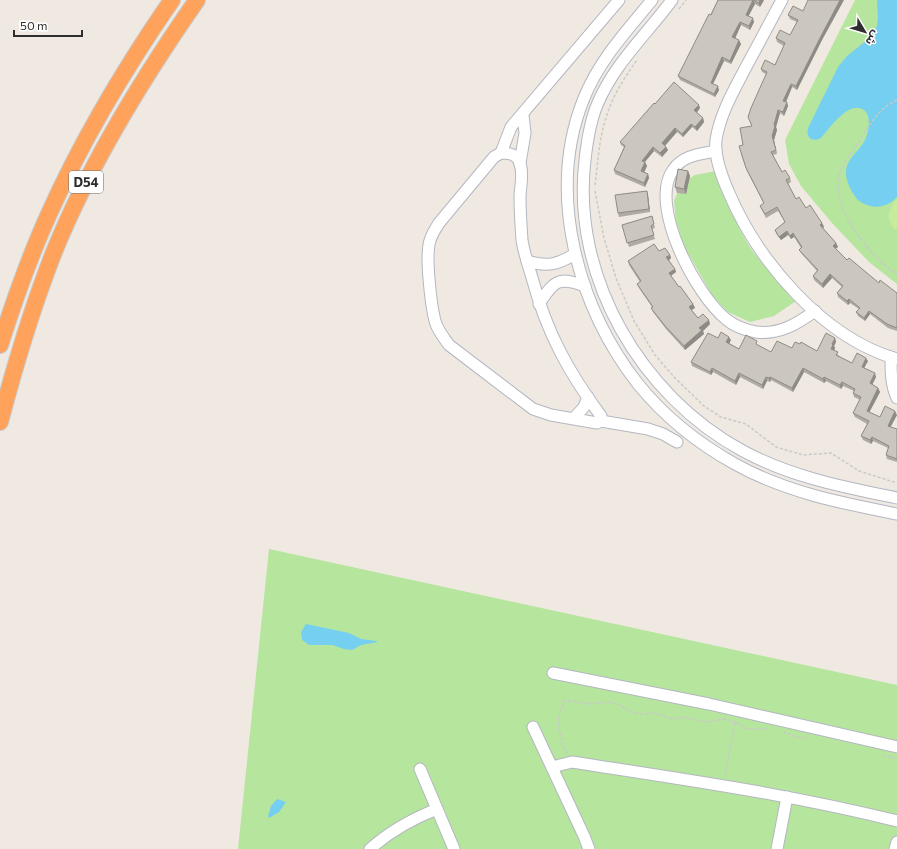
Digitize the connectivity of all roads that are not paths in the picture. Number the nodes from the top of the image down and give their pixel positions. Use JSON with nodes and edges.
{"nodes":[{"id":1,"x":172,"y":0,"type":"edge"},
{"id":2,"x":197,"y":0,"type":"edge"},
{"id":3,"x":620,"y":0,"type":"edge"},
{"id":4,"x":652,"y":0,"type":"edge"},
{"id":5,"x":672,"y":0,"type":"edge"},
{"id":6,"x":782,"y":0,"type":"edge"},
{"id":7,"x":523,"y":115,"type":"junction"},
{"id":8,"x":716,"y":151,"type":"junction"},
{"id":9,"x":501,"y":153,"type":"junction"},
{"id":10,"x":520,"y":163,"type":"junction"},
{"id":11,"x":575,"y":254,"type":"junction"},
{"id":12,"x":527,"y":261,"type":"junction"},
{"id":13,"x":585,"y":286,"type":"junction"},
{"id":14,"x":539,"y":304,"type":"junction"},
{"id":15,"x":815,"y":311,"type":"junction"},
{"id":16,"x":0,"y":345,"type":"edge"},
{"id":17,"x":894,"y":358,"type":"edge"},
{"id":18,"x":588,"y":397,"type":"junction"},
{"id":19,"x":897,"y":398,"type":"edge"},
{"id":20,"x":574,"y":418,"type":"junction"},
{"id":21,"x":601,"y":421,"type":"junction"},
{"id":22,"x":0,"y":422,"type":"edge"},
{"id":23,"x":677,"y":442,"type":"dead end"},
{"id":24,"x":897,"y":498,"type":"edge"},
{"id":25,"x":897,"y":514,"type":"edge"},
{"id":26,"x":553,"y":673,"type":"dead end"},
{"id":27,"x":532,"y":727,"type":"dead end"},
{"id":28,"x":897,"y":746,"type":"edge"},
{"id":29,"x":552,"y":767,"type":"junction"},
{"id":30,"x":420,"y":769,"type":"dead end"},
{"id":31,"x":788,"y":797,"type":"junction"},
{"id":32,"x":437,"y":809,"type":"junction"},
{"id":33,"x":897,"y":821,"type":"edge"},
{"id":34,"x":897,"y":842,"type":"edge"},
{"id":35,"x":370,"y":849,"type":"edge"},
{"id":36,"x":454,"y":849,"type":"edge"},
{"id":37,"x":589,"y":849,"type":"edge"},
{"id":38,"x":777,"y":849,"type":"edge"},
{"id":39,"x":895,"y":849,"type":"edge"}],
"edges":[{"from":1,"to":16,"type":"highway","number":"D54"},
{"from":2,"to":22,"type":"highway","number":"D54"},
{"from":3,"to":7,"type":"street"},
{"from":4,"to":11,"type":"street"},
{"from":5,"to":24,"type":"street"},
{"from":6,"to":8,"type":"street"},
{"from":7,"to":9,"type":"street"},
{"from":7,"to":10,"type":"street"},
{"from":8,"to":15,"type":"street"},
{"from":8,"to":15,"type":"street"},
{"from":9,"to":10,"type":"street"},
{"from":9,"to":20,"type":"street"},
{"from":10,"to":12,"type":"street"},
{"from":11,"to":12,"type":"street"},
{"from":11,"to":13,"type":"street"},
{"from":12,"to":14,"type":"street"},
{"from":13,"to":14,"type":"street"},
{"from":13,"to":25,"type":"street"},
{"from":14,"to":18,"type":"street"},
{"from":15,"to":17,"type":"street"},
{"from":17,"to":19,"type":"street"},
{"from":18,"to":20,"type":"street"},
{"from":18,"to":21,"type":"street"},
{"from":20,"to":21,"type":"street"},
{"from":21,"to":23,"type":"street"},
{"from":26,"to":28,"type":"street"},
{"from":27,"to":29,"type":"street"},
{"from":29,"to":31,"type":"street"},
{"from":29,"to":37,"type":"street"},
{"from":30,"to":32,"type":"street"},
{"from":31,"to":33,"type":"street"},
{"from":31,"to":38,"type":"street"},
{"from":32,"to":35,"type":"street"},
{"from":32,"to":36,"type":"street"},
{"from":34,"to":39,"type":"street"}]}
